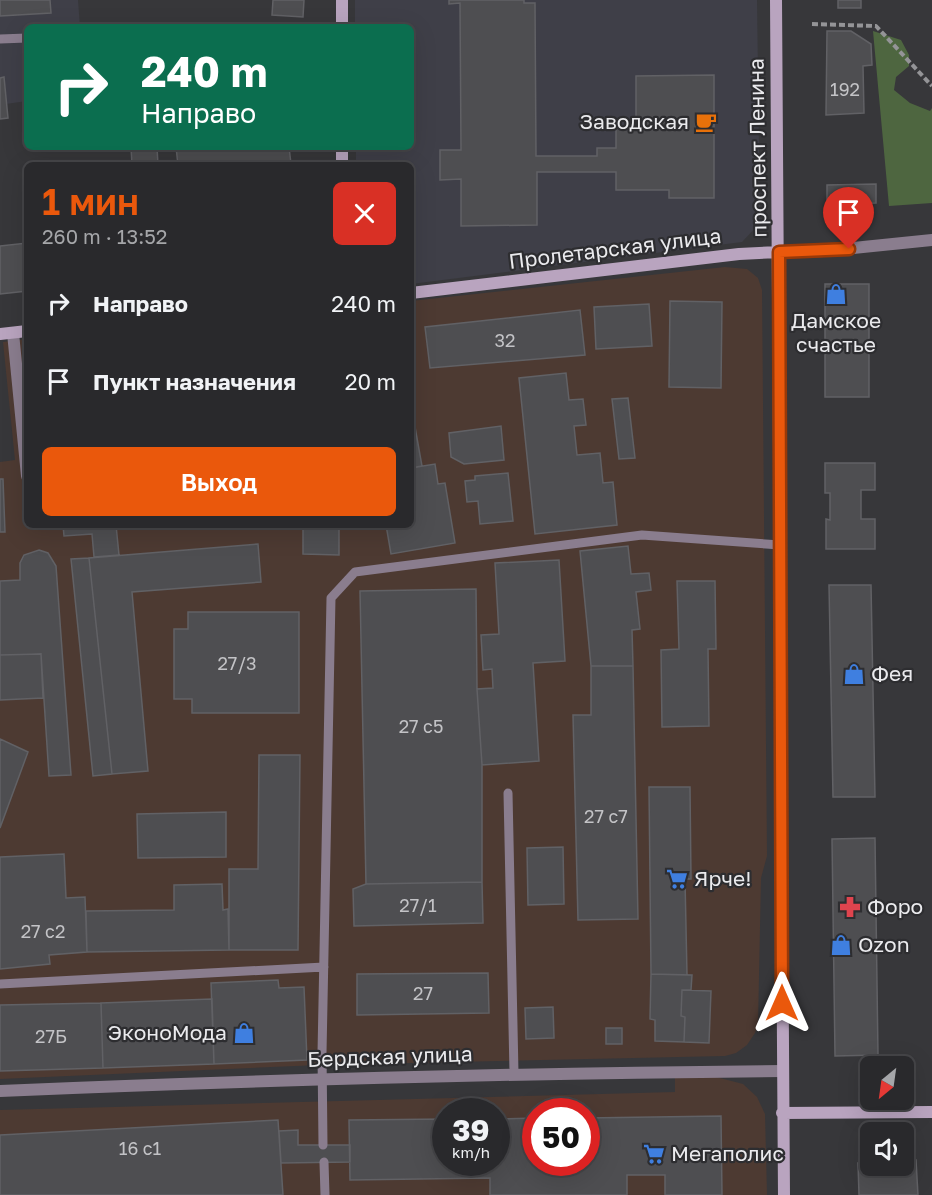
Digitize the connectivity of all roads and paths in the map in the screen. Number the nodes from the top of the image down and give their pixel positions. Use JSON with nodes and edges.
{"nodes":[{"id":1,"x":342,"y":0,"type":"edge"},
{"id":2,"x":776,"y":0,"type":"edge"},
{"id":3,"x":342,"y":24,"type":"edge"},
{"id":4,"x":812,"y":24,"type":"dead end"},
{"id":5,"x":24,"y":38,"type":"edge"},
{"id":6,"x":0,"y":39,"type":"edge"},
{"id":7,"x":932,"y":86,"type":"edge"},
{"id":8,"x":932,"y":240,"type":"edge"},
{"id":9,"x":779,"y":252,"type":"junction"},
{"id":10,"x":414,"y":294,"type":"edge"},
{"id":11,"x":24,"y":331,"type":"edge"},
{"id":12,"x":6,"y":333,"type":"edge"},
{"id":13,"x":24,"y":456,"type":"edge"},
{"id":14,"x":780,"y":545,"type":"junction"},
{"id":15,"x":508,"y":794,"type":"dead end"},
{"id":16,"x":324,"y":967,"type":"junction"},
{"id":17,"x":0,"y":984,"type":"edge"},
{"id":18,"x":782,"y":1071,"type":"junction"},
{"id":19,"x":514,"y":1073,"type":"junction"},
{"id":20,"x":322,"y":1077,"type":"junction"},
{"id":21,"x":0,"y":1091,"type":"edge"},
{"id":22,"x":932,"y":1112,"type":"edge"},
{"id":23,"x":782,"y":1113,"type":"junction"},
{"id":24,"x":323,"y":1145,"type":"dead end"},
{"id":25,"x":324,"y":1162,"type":"dead end"},
{"id":26,"x":325,"y":1195,"type":"edge"},
{"id":27,"x":784,"y":1195,"type":"edge"}],
"edges":[{"from":1,"to":3,"type":"main road"},
{"from":2,"to":9,"type":"main road","name":"проспект Ленина"},
{"from":4,"to":7,"type":"path"},
{"from":5,"to":6,"type":"lane"},
{"from":8,"to":9,"type":"street","name":"Пролетарская улица"},
{"from":9,"to":10,"type":"main road","name":"Пролетарская улица"},
{"from":9,"to":14,"type":"main road","name":"проспект Ленина"},
{"from":11,"to":12,"type":"main road"},
{"from":12,"to":13,"type":"street"},
{"from":14,"to":16,"type":"lane"},
{"from":14,"to":18,"type":"main road","name":"проспект Ленина"},
{"from":15,"to":19,"type":"lane"},
{"from":16,"to":17,"type":"lane"},
{"from":16,"to":20,"type":"lane"},
{"from":18,"to":19,"type":"street","name":"Бердская улица"},
{"from":18,"to":23,"type":"main road","name":"проспект Ленина"},
{"from":19,"to":20,"type":"street","name":"Бердская улица"},
{"from":20,"to":21,"type":"street","name":"Бердская улица"},
{"from":20,"to":24,"type":"lane"},
{"from":22,"to":23,"type":"main road"},
{"from":23,"to":27,"type":"main road","name":"проспект Ленина"},
{"from":25,"to":26,"type":"lane"}]}
